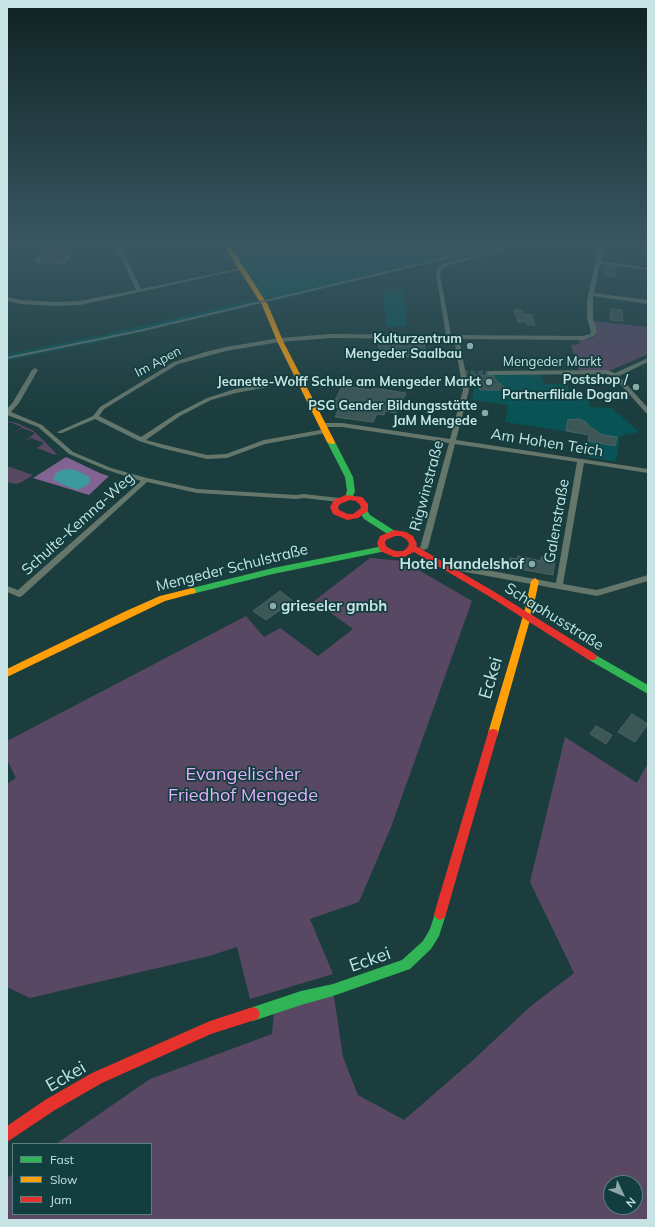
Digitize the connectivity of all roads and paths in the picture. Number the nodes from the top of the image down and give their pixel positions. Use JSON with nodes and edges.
{"nodes":[{"id":1,"x":13,"y":300,"type":"edge"},
{"id":2,"x":88,"y":300,"type":"edge"},
{"id":3,"x":262,"y":300,"type":"edge"},
{"id":4,"x":444,"y":300,"type":"edge"},
{"id":5,"x":591,"y":300,"type":"edge"},
{"id":6,"x":636,"y":300,"type":"edge"},
{"id":7,"x":648,"y":302,"type":"edge"},
{"id":8,"x":453,"y":337,"type":"junction"},
{"id":9,"x":280,"y":340,"type":"junction"},
{"id":10,"x":648,"y":360,"type":"edge"},
{"id":11,"x":34,"y":370,"type":"dead end"},
{"id":12,"x":489,"y":373,"type":"tunnel mouth"},
{"id":13,"x":615,"y":375,"type":"junction"},
{"id":14,"x":266,"y":386,"type":"dead end"},
{"id":15,"x":647,"y":410,"type":"edge"},
{"id":16,"x":7,"y":413,"type":"edge"},
{"id":17,"x":95,"y":417,"type":"junction"},
{"id":18,"x":324,"y":428,"type":"junction"},
{"id":19,"x":60,"y":432,"type":"dead end"},
{"id":20,"x":141,"y":440,"type":"junction"},
{"id":21,"x":452,"y":442,"type":"junction"},
{"id":22,"x":581,"y":461,"type":"junction"},
{"id":23,"x":648,"y":471,"type":"edge"},
{"id":24,"x":349,"y":477,"type":"junction"},
{"id":25,"x":146,"y":480,"type":"junction"},
{"id":26,"x":349,"y":497,"type":"junction"},
{"id":27,"x":359,"y":499,"type":"junction"},
{"id":28,"x":337,"y":503,"type":"junction"},
{"id":29,"x":359,"y":514,"type":"junction"},
{"id":30,"x":392,"y":534,"type":"junction"},
{"id":31,"x":383,"y":538,"type":"junction"},
{"id":32,"x":424,"y":548,"type":"dead end"},
{"id":33,"x":383,"y":549,"type":"junction"},
{"id":34,"x":410,"y":550,"type":"junction"},
{"id":35,"x":460,"y":568,"type":"dead end"},
{"id":36,"x":648,"y":578,"type":"edge"},
{"id":37,"x":535,"y":580,"type":"junction"},
{"id":38,"x":559,"y":586,"type":"junction"},
{"id":39,"x":7,"y":589,"type":"edge"},
{"id":40,"x":526,"y":617,"type":"junction"},
{"id":41,"x":7,"y":673,"type":"edge"},
{"id":42,"x":648,"y":690,"type":"edge"},
{"id":43,"x":7,"y":1135,"type":"edge"}],
"edges":[{"from":1,"to":2,"type":"street"},
{"from":3,"to":9,"type":"street"},
{"from":4,"to":8,"type":"street","name":"Rigwinstraße"},
{"from":5,"to":8,"type":"street","name":"Im Apen"},
{"from":6,"to":7,"type":"street"},
{"from":8,"to":9,"type":"street","name":"Im Apen"},
{"from":8,"to":21,"type":"street","name":"Rigwinstraße"},
{"from":9,"to":17,"type":"street","name":"Im Apen"},
{"from":9,"to":18,"type":"street"},
{"from":10,"to":13,"type":"street"},
{"from":11,"to":16,"type":"street"},
{"from":12,"to":13,"type":"street","name":"Mengeder Markt"},
{"from":13,"to":15,"type":"street"},
{"from":14,"to":20,"type":"street"},
{"from":16,"to":25,"type":"street"},
{"from":17,"to":19,"type":"street","name":"Im Apen"},
{"from":17,"to":20,"type":"street","name":"Am Hohen Teich"},
{"from":18,"to":20,"type":"street","name":"Am Hohen Teich"},
{"from":18,"to":21,"type":"street","name":"Am Hohen Teich"},
{"from":18,"to":24,"type":"street"},
{"from":21,"to":22,"type":"street","name":"Am Hohen Teich"},
{"from":21,"to":32,"type":"street","name":"Rigwinstraße"},
{"from":22,"to":23,"type":"street","name":"Am Hohen Teich"},
{"from":22,"to":38,"type":"street","name":"Galenstraße"},
{"from":24,"to":26,"type":"street"},
{"from":24,"to":27,"type":"street"},
{"from":25,"to":28,"type":"street"},
{"from":25,"to":39,"type":"street","name":"Schulte-Kemna-Weg"},
{"from":26,"to":27,"type":"street"},
{"from":26,"to":28,"type":"street"},
{"from":27,"to":29,"type":"street"},
{"from":28,"to":29,"type":"street"},
{"from":29,"to":30,"type":"street"},
{"from":29,"to":31,"type":"street"},
{"from":30,"to":31,"type":"street"},
{"from":30,"to":34,"type":"street"},
{"from":31,"to":33,"type":"street"},
{"from":33,"to":34,"type":"street"},
{"from":33,"to":41,"type":"street","name":"Mengeder Schulstraße"},
{"from":34,"to":40,"type":"street","name":"Schaphusstraße"},
{"from":35,"to":37,"type":"street"},
{"from":36,"to":38,"type":"street"},
{"from":37,"to":38,"type":"street"},
{"from":37,"to":40,"type":"street","name":"Eckei"},
{"from":40,"to":42,"type":"street","name":"Schaphusstraße"},
{"from":40,"to":43,"type":"street","name":"Eckei"}]}
